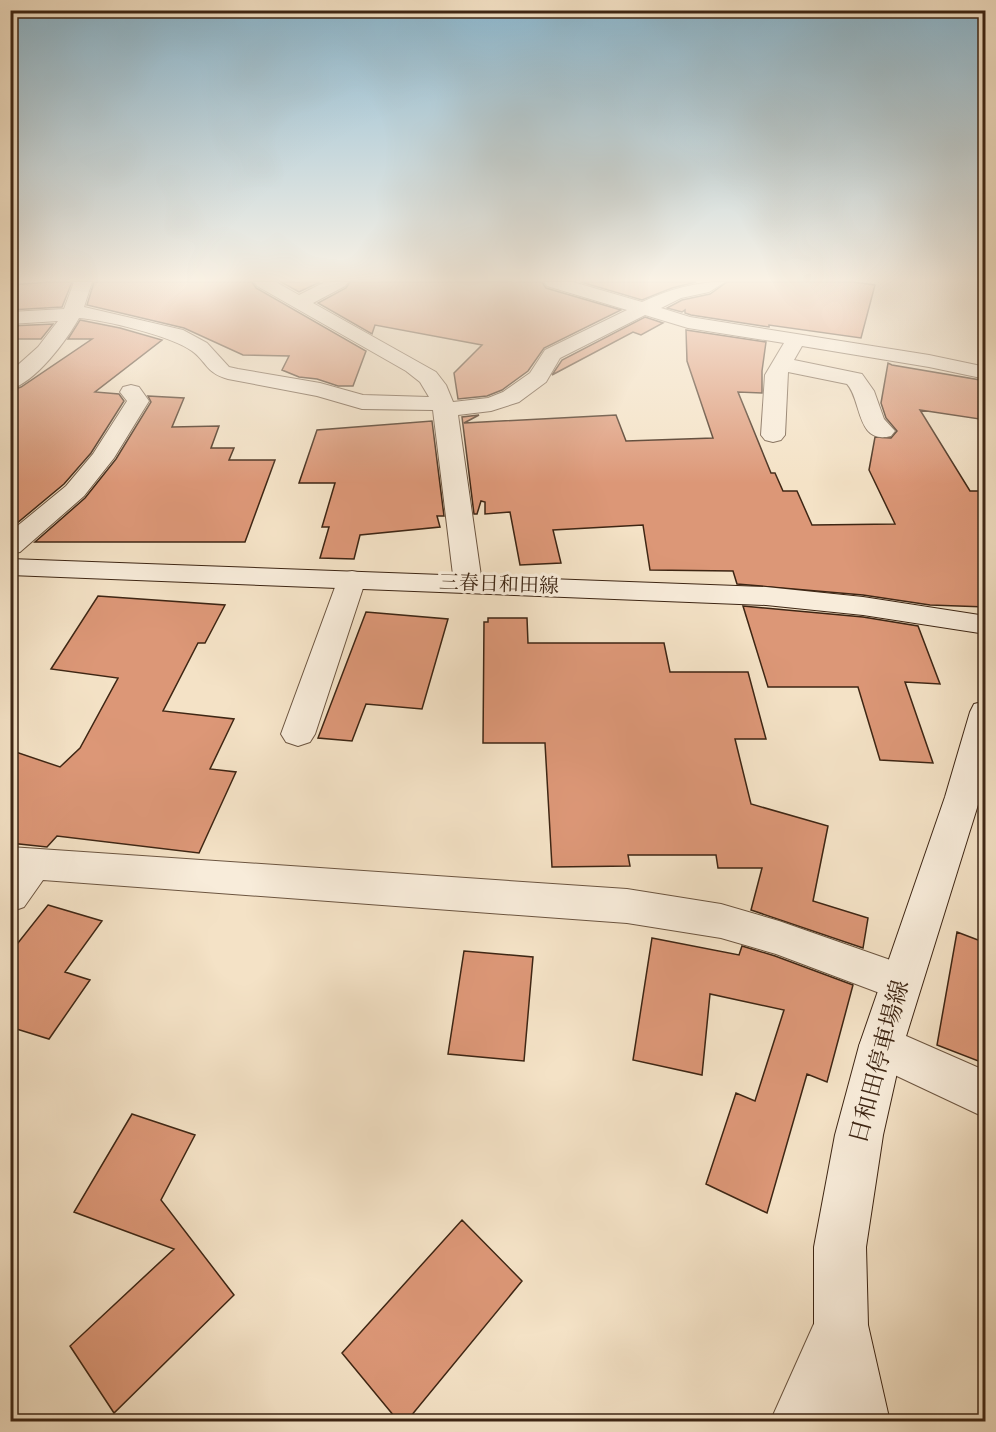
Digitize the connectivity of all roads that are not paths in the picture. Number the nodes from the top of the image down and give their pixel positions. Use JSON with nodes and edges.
{"nodes":[{"id":1,"x":45,"y":349,"type":"edge"},
{"id":2,"x":203,"y":349,"type":"edge"},
{"id":3,"x":380,"y":349,"type":"edge"},
{"id":4,"x":562,"y":349,"type":"edge"},
{"id":5,"x":790,"y":349,"type":"edge"},
{"id":6,"x":855,"y":349,"type":"edge"},
{"id":7,"x":782,"y":364,"type":"junction"},
{"id":8,"x":986,"y":373,"type":"edge"},
{"id":9,"x":10,"y":383,"type":"edge"},
{"id":10,"x":131,"y":392,"type":"dead end"},
{"id":11,"x":443,"y":407,"type":"junction"},
{"id":12,"x":883,"y":430,"type":"dead end"},
{"id":13,"x":773,"y":435,"type":"dead end"},
{"id":14,"x":10,"y":546,"type":"edge"},
{"id":15,"x":10,"y":567,"type":"edge"},
{"id":16,"x":352,"y":579,"type":"junction"},
{"id":17,"x":468,"y":583,"type":"junction"},
{"id":18,"x":986,"y":625,"type":"edge"},
{"id":19,"x":986,"y":712,"type":"edge"},
{"id":20,"x":298,"y":734,"type":"dead end"},
{"id":21,"x":22,"y":863,"type":"edge"},
{"id":22,"x":10,"y":896,"type":"edge"},
{"id":23,"x":901,"y":982,"type":"junction"},
{"id":24,"x":881,"y":1046,"type":"junction"},
{"id":25,"x":986,"y":1096,"type":"edge"},
{"id":26,"x":841,"y":1325,"type":"junction"},
{"id":27,"x":799,"y":1422,"type":"edge"},
{"id":28,"x":861,"y":1422,"type":"edge"}],
"edges":[{"from":1,"to":9,"type":"street"},
{"from":2,"to":11,"type":"street"},
{"from":3,"to":11,"type":"street"},
{"from":4,"to":11,"type":"street"},
{"from":5,"to":7,"type":"street"},
{"from":6,"to":8,"type":"street"},
{"from":7,"to":12,"type":"street"},
{"from":7,"to":13,"type":"street"},
{"from":10,"to":14,"type":"street"},
{"from":11,"to":17,"type":"street"},
{"from":15,"to":16,"type":"street","name":"三春日和田線"},
{"from":16,"to":17,"type":"street","name":"三春日和田線"},
{"from":16,"to":20,"type":"street"},
{"from":17,"to":18,"type":"street","name":"三春日和田線"},
{"from":19,"to":23,"type":"street","name":"日和田停車場線"},
{"from":21,"to":22,"type":"street"},
{"from":21,"to":23,"type":"street"},
{"from":23,"to":24,"type":"street","name":"日和田停車場線"},
{"from":24,"to":25,"type":"street"},
{"from":24,"to":26,"type":"street","name":"日和田停車場線"},
{"from":26,"to":27,"type":"street"},
{"from":26,"to":28,"type":"street","name":"日和田停車場線"}]}
